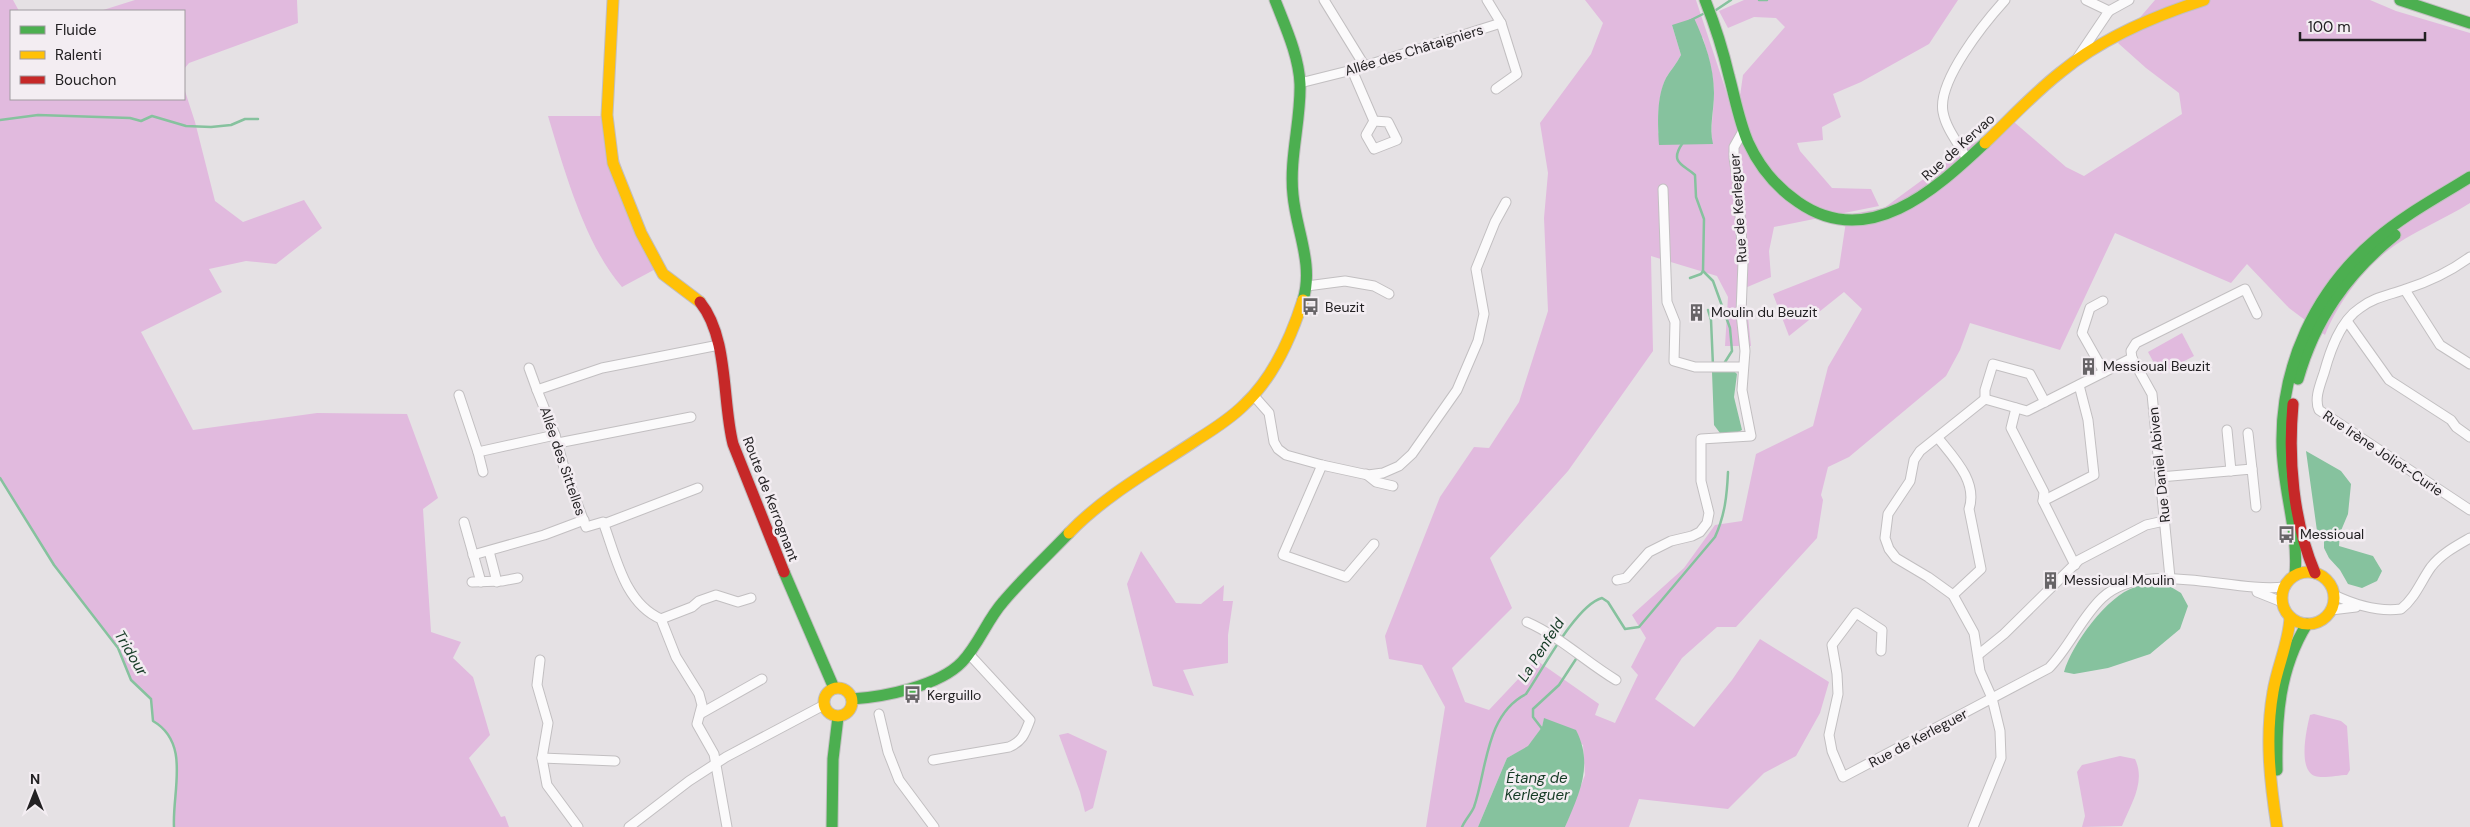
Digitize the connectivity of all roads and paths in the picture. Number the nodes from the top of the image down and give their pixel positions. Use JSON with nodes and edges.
{"nodes":[{"id":1,"x":613,"y":0,"type":"edge"},
{"id":2,"x":1275,"y":0,"type":"edge"},
{"id":3,"x":1324,"y":0,"type":"edge"},
{"id":4,"x":1487,"y":0,"type":"edge"},
{"id":5,"x":1705,"y":0,"type":"edge"},
{"id":6,"x":2005,"y":0,"type":"edge"},
{"id":7,"x":2086,"y":0,"type":"edge"},
{"id":8,"x":2129,"y":0,"type":"edge"},
{"id":9,"x":2204,"y":0,"type":"edge"},
{"id":10,"x":2400,"y":0,"type":"edge"},
{"id":11,"x":2109,"y":11,"type":"junction"},
{"id":12,"x":1501,"y":23,"type":"junction"},
{"id":13,"x":2470,"y":23,"type":"edge"},
{"id":14,"x":2075,"y":61,"type":"junction"},
{"id":15,"x":1364,"y":65,"type":"junction"},
{"id":16,"x":1352,"y":70,"type":"junction"},
{"id":17,"x":1300,"y":84,"type":"junction"},
{"id":18,"x":1496,"y":89,"type":"dead end"},
{"id":19,"x":1374,"y":121,"type":"dead end"},
{"id":20,"x":1743,"y":131,"type":"junction"},
{"id":21,"x":1967,"y":159,"type":"junction"},
{"id":22,"x":2470,"y":177,"type":"edge"},
{"id":23,"x":2470,"y":187,"type":"edge"},
{"id":24,"x":1663,"y":189,"type":"dead end"},
{"id":25,"x":1506,"y":202,"type":"dead end"},
{"id":26,"x":2468,"y":261,"type":"edge"},
{"id":27,"x":1307,"y":286,"type":"junction"},
{"id":28,"x":2405,"y":290,"type":"junction"},
{"id":29,"x":1389,"y":294,"type":"dead end"},
{"id":30,"x":2103,"y":300,"type":"dead end"},
{"id":31,"x":2257,"y":314,"type":"dead end"},
{"id":32,"x":2347,"y":321,"type":"junction"},
{"id":33,"x":719,"y":344,"type":"junction"},
{"id":34,"x":2132,"y":358,"type":"junction"},
{"id":35,"x":2470,"y":364,"type":"edge"},
{"id":36,"x":1742,"y":367,"type":"junction"},
{"id":37,"x":529,"y":368,"type":"dead end"},
{"id":38,"x":2104,"y":372,"type":"junction"},
{"id":39,"x":2080,"y":385,"type":"junction"},
{"id":40,"x":538,"y":390,"type":"junction"},
{"id":41,"x":459,"y":395,"type":"dead end"},
{"id":42,"x":1254,"y":396,"type":"junction"},
{"id":43,"x":1985,"y":400,"type":"junction"},
{"id":44,"x":2045,"y":402,"type":"junction"},
{"id":45,"x":2016,"y":408,"type":"junction"},
{"id":46,"x":691,"y":417,"type":"dead end"},
{"id":47,"x":2227,"y":430,"type":"dead end"},
{"id":48,"x":2248,"y":433,"type":"dead end"},
{"id":49,"x":2470,"y":436,"type":"edge"},
{"id":50,"x":1938,"y":438,"type":"junction"},
{"id":51,"x":557,"y":439,"type":"junction"},
{"id":52,"x":478,"y":452,"type":"junction"},
{"id":53,"x":1322,"y":466,"type":"junction"},
{"id":54,"x":2252,"y":469,"type":"junction"},
{"id":55,"x":2232,"y":471,"type":"junction"},
{"id":56,"x":483,"y":472,"type":"dead end"},
{"id":57,"x":1366,"y":474,"type":"junction"},
{"id":58,"x":2160,"y":477,"type":"junction"},
{"id":59,"x":1394,"y":486,"type":"dead end"},
{"id":60,"x":698,"y":488,"type":"dead end"},
{"id":61,"x":2043,"y":502,"type":"junction"},
{"id":62,"x":2256,"y":507,"type":"dead end"},
{"id":63,"x":2470,"y":510,"type":"edge"},
{"id":64,"x":584,"y":520,"type":"junction"},
{"id":65,"x":2164,"y":521,"type":"junction"},
{"id":66,"x":464,"y":522,"type":"dead end"},
{"id":67,"x":604,"y":524,"type":"junction"},
{"id":68,"x":2470,"y":538,"type":"edge"},
{"id":69,"x":1374,"y":544,"type":"dead end"},
{"id":70,"x":489,"y":551,"type":"junction"},
{"id":71,"x":473,"y":555,"type":"junction"},
{"id":72,"x":2075,"y":564,"type":"junction"},
{"id":73,"x":2315,"y":573,"type":"junction"},
{"id":74,"x":2295,"y":575,"type":"junction"},
{"id":75,"x":518,"y":578,"type":"dead end"},
{"id":76,"x":2170,"y":578,"type":"junction"},
{"id":77,"x":1617,"y":580,"type":"dead end"},
{"id":78,"x":497,"y":582,"type":"junction"},
{"id":79,"x":2284,"y":587,"type":"junction"},
{"id":80,"x":2244,"y":588,"type":"junction"},
{"id":81,"x":1953,"y":595,"type":"junction"},
{"id":82,"x":2334,"y":595,"type":"junction"},
{"id":83,"x":750,"y":598,"type":"dead end"},
{"id":84,"x":2282,"y":602,"type":"junction"},
{"id":85,"x":2366,"y":607,"type":"junction"},
{"id":86,"x":2331,"y":610,"type":"junction"},
{"id":87,"x":2290,"y":616,"type":"junction"},
{"id":88,"x":661,"y":619,"type":"junction"},
{"id":89,"x":1526,"y":622,"type":"dead end"},
{"id":90,"x":2307,"y":624,"type":"junction"},
{"id":91,"x":1882,"y":651,"type":"dead end"},
{"id":92,"x":969,"y":654,"type":"junction"},
{"id":93,"x":1978,"y":655,"type":"junction"},
{"id":94,"x":540,"y":660,"type":"dead end"},
{"id":95,"x":762,"y":679,"type":"dead end"},
{"id":96,"x":1616,"y":680,"type":"dead end"},
{"id":97,"x":834,"y":688,"type":"junction"},
{"id":98,"x":1992,"y":698,"type":"junction"},
{"id":99,"x":852,"y":699,"type":"junction"},
{"id":100,"x":824,"y":705,"type":"junction"},
{"id":101,"x":700,"y":714,"type":"junction"},
{"id":102,"x":879,"y":714,"type":"dead end"},
{"id":103,"x":838,"y":717,"type":"junction"},
{"id":104,"x":542,"y":758,"type":"junction"},
{"id":105,"x":934,"y":760,"type":"dead end"},
{"id":106,"x":615,"y":761,"type":"dead end"},
{"id":107,"x":715,"y":766,"type":"junction"},
{"id":108,"x":578,"y":827,"type":"edge"},
{"id":109,"x":630,"y":827,"type":"edge"},
{"id":110,"x":727,"y":827,"type":"edge"},
{"id":111,"x":832,"y":827,"type":"edge"},
{"id":112,"x":934,"y":827,"type":"edge"},
{"id":113,"x":1973,"y":827,"type":"edge"},
{"id":114,"x":2277,"y":827,"type":"edge"},
{"id":115,"x":2286,"y":827,"type":"edge"}],
"edges":[{"from":1,"to":33,"type":"main road","name":"Route de Kerrognant"},
{"from":2,"to":17,"type":"main road"},
{"from":3,"to":15,"type":"street"},
{"from":4,"to":12,"type":"street","name":"Allée des Châtaigniers"},
{"from":5,"to":20,"type":"main road","name":"Rue de Kervao"},
{"from":6,"to":21,"type":"street"},
{"from":7,"to":11,"type":"street"},
{"from":8,"to":11,"type":"street"},
{"from":9,"to":14,"type":"main road","name":"Rue de Kervao"},
{"from":10,"to":13,"type":"main road"},
{"from":11,"to":14,"type":"street"},
{"from":12,"to":15,"type":"street","name":"Allée des Châtaigniers"},
{"from":12,"to":18,"type":"street"},
{"from":14,"to":21,"type":"main road","name":"Rue de Kervao"},
{"from":15,"to":16,"type":"street","name":"Allée des Châtaigniers"},
{"from":16,"to":17,"type":"street","name":"Allée des Châtaigniers"},
{"from":16,"to":19,"type":"street"},
{"from":17,"to":27,"type":"main road"},
{"from":20,"to":21,"type":"main road","name":"Rue de Kervao"},
{"from":20,"to":36,"type":"street","name":"Rue de Kerleguer"},
{"from":22,"to":74,"type":"main road"},
{"from":23,"to":73,"type":"main road"},
{"from":24,"to":36,"type":"street"},
{"from":25,"to":57,"type":"street"},
{"from":26,"to":28,"type":"street","name":"Rue Irène Joliot-Curie"},
{"from":27,"to":29,"type":"street"},
{"from":27,"to":42,"type":"main road"},
{"from":28,"to":32,"type":"street","name":"Rue Irène Joliot-Curie"},
{"from":28,"to":35,"type":"street"},
{"from":30,"to":38,"type":"street"},
{"from":31,"to":34,"type":"street"},
{"from":32,"to":49,"type":"street"},
{"from":32,"to":63,"type":"street","name":"Rue Irène Joliot-Curie"},
{"from":33,"to":40,"type":"street","name":"Allée des Sittelles"},
{"from":33,"to":97,"type":"main road","name":"Route de Kerrognant"},
{"from":34,"to":38,"type":"street"},
{"from":34,"to":58,"type":"street","name":"Rue Daniel Abiven"},
{"from":36,"to":77,"type":"street","name":"Rue de Kerleguer"},
{"from":37,"to":40,"type":"street","name":"Allée des Sittelles"},
{"from":38,"to":39,"type":"street"},
{"from":39,"to":44,"type":"street"},
{"from":39,"to":61,"type":"street"},
{"from":40,"to":51,"type":"street","name":"Allée des Sittelles"},
{"from":41,"to":52,"type":"street"},
{"from":42,"to":53,"type":"street"},
{"from":42,"to":92,"type":"main road"},
{"from":43,"to":44,"type":"street"},
{"from":43,"to":45,"type":"street"},
{"from":43,"to":50,"type":"street"},
{"from":44,"to":45,"type":"street"},
{"from":45,"to":61,"type":"street"},
{"from":46,"to":51,"type":"street"},
{"from":47,"to":55,"type":"street"},
{"from":48,"to":54,"type":"street"},
{"from":50,"to":81,"type":"street"},
{"from":50,"to":81,"type":"street"},
{"from":51,"to":52,"type":"street"},
{"from":51,"to":64,"type":"street","name":"Allée des Sittelles"},
{"from":52,"to":56,"type":"street"},
{"from":53,"to":57,"type":"street"},
{"from":53,"to":69,"type":"street"},
{"from":54,"to":55,"type":"street"},
{"from":54,"to":62,"type":"street"},
{"from":55,"to":58,"type":"street"},
{"from":57,"to":59,"type":"street"},
{"from":58,"to":65,"type":"street","name":"Rue Daniel Abiven"},
{"from":60,"to":67,"type":"street"},
{"from":61,"to":72,"type":"street"},
{"from":64,"to":67,"type":"street","name":"Allée des Sittelles"},
{"from":64,"to":70,"type":"street"},
{"from":65,"to":72,"type":"street"},
{"from":65,"to":76,"type":"street","name":"Rue Daniel Abiven"},
{"from":66,"to":71,"type":"street"},
{"from":67,"to":88,"type":"street","name":"Allée des Sittelles"},
{"from":68,"to":85,"type":"street"},
{"from":70,"to":71,"type":"street"},
{"from":70,"to":78,"type":"street"},
{"from":71,"to":78,"type":"street"},
{"from":72,"to":93,"type":"street"},
{"from":73,"to":74,"type":"main road"},
{"from":73,"to":82,"type":"main road"},
{"from":74,"to":79,"type":"main road"},
{"from":75,"to":78,"type":"street"},
{"from":76,"to":80,"type":"street","name":"Rue de Kerleguer"},
{"from":76,"to":98,"type":"street","name":"Rue de Kerleguer"},
{"from":79,"to":80,"type":"street","name":"Rue de Kerleguer"},
{"from":79,"to":84,"type":"main road"},
{"from":80,"to":84,"type":"street","name":"Rue de Kerleguer"},
{"from":81,"to":93,"type":"street"},
{"from":82,"to":85,"type":"street"},
{"from":82,"to":86,"type":"main road"},
{"from":83,"to":88,"type":"street"},
{"from":84,"to":87,"type":"main road"},
{"from":85,"to":86,"type":"street"},
{"from":86,"to":90,"type":"main road"},
{"from":87,"to":90,"type":"main road"},
{"from":87,"to":114,"type":"main road"},
{"from":88,"to":101,"type":"street"},
{"from":89,"to":96,"type":"street"},
{"from":90,"to":115,"type":"main road"},
{"from":91,"to":98,"type":"street","name":"Rue de Kerleguer"},
{"from":92,"to":99,"type":"main road"},
{"from":92,"to":105,"type":"street"},
{"from":93,"to":98,"type":"street"},
{"from":94,"to":104,"type":"street"},
{"from":95,"to":101,"type":"street"},
{"from":97,"to":99,"type":"main road"},
{"from":97,"to":100,"type":"main road"},
{"from":98,"to":113,"type":"street"},
{"from":99,"to":103,"type":"main road"},
{"from":100,"to":103,"type":"main road"},
{"from":100,"to":107,"type":"street"},
{"from":101,"to":107,"type":"street"},
{"from":102,"to":112,"type":"street"},
{"from":103,"to":111,"type":"main road"},
{"from":104,"to":106,"type":"street"},
{"from":104,"to":108,"type":"street"},
{"from":107,"to":109,"type":"street"},
{"from":107,"to":110,"type":"street"}]}
